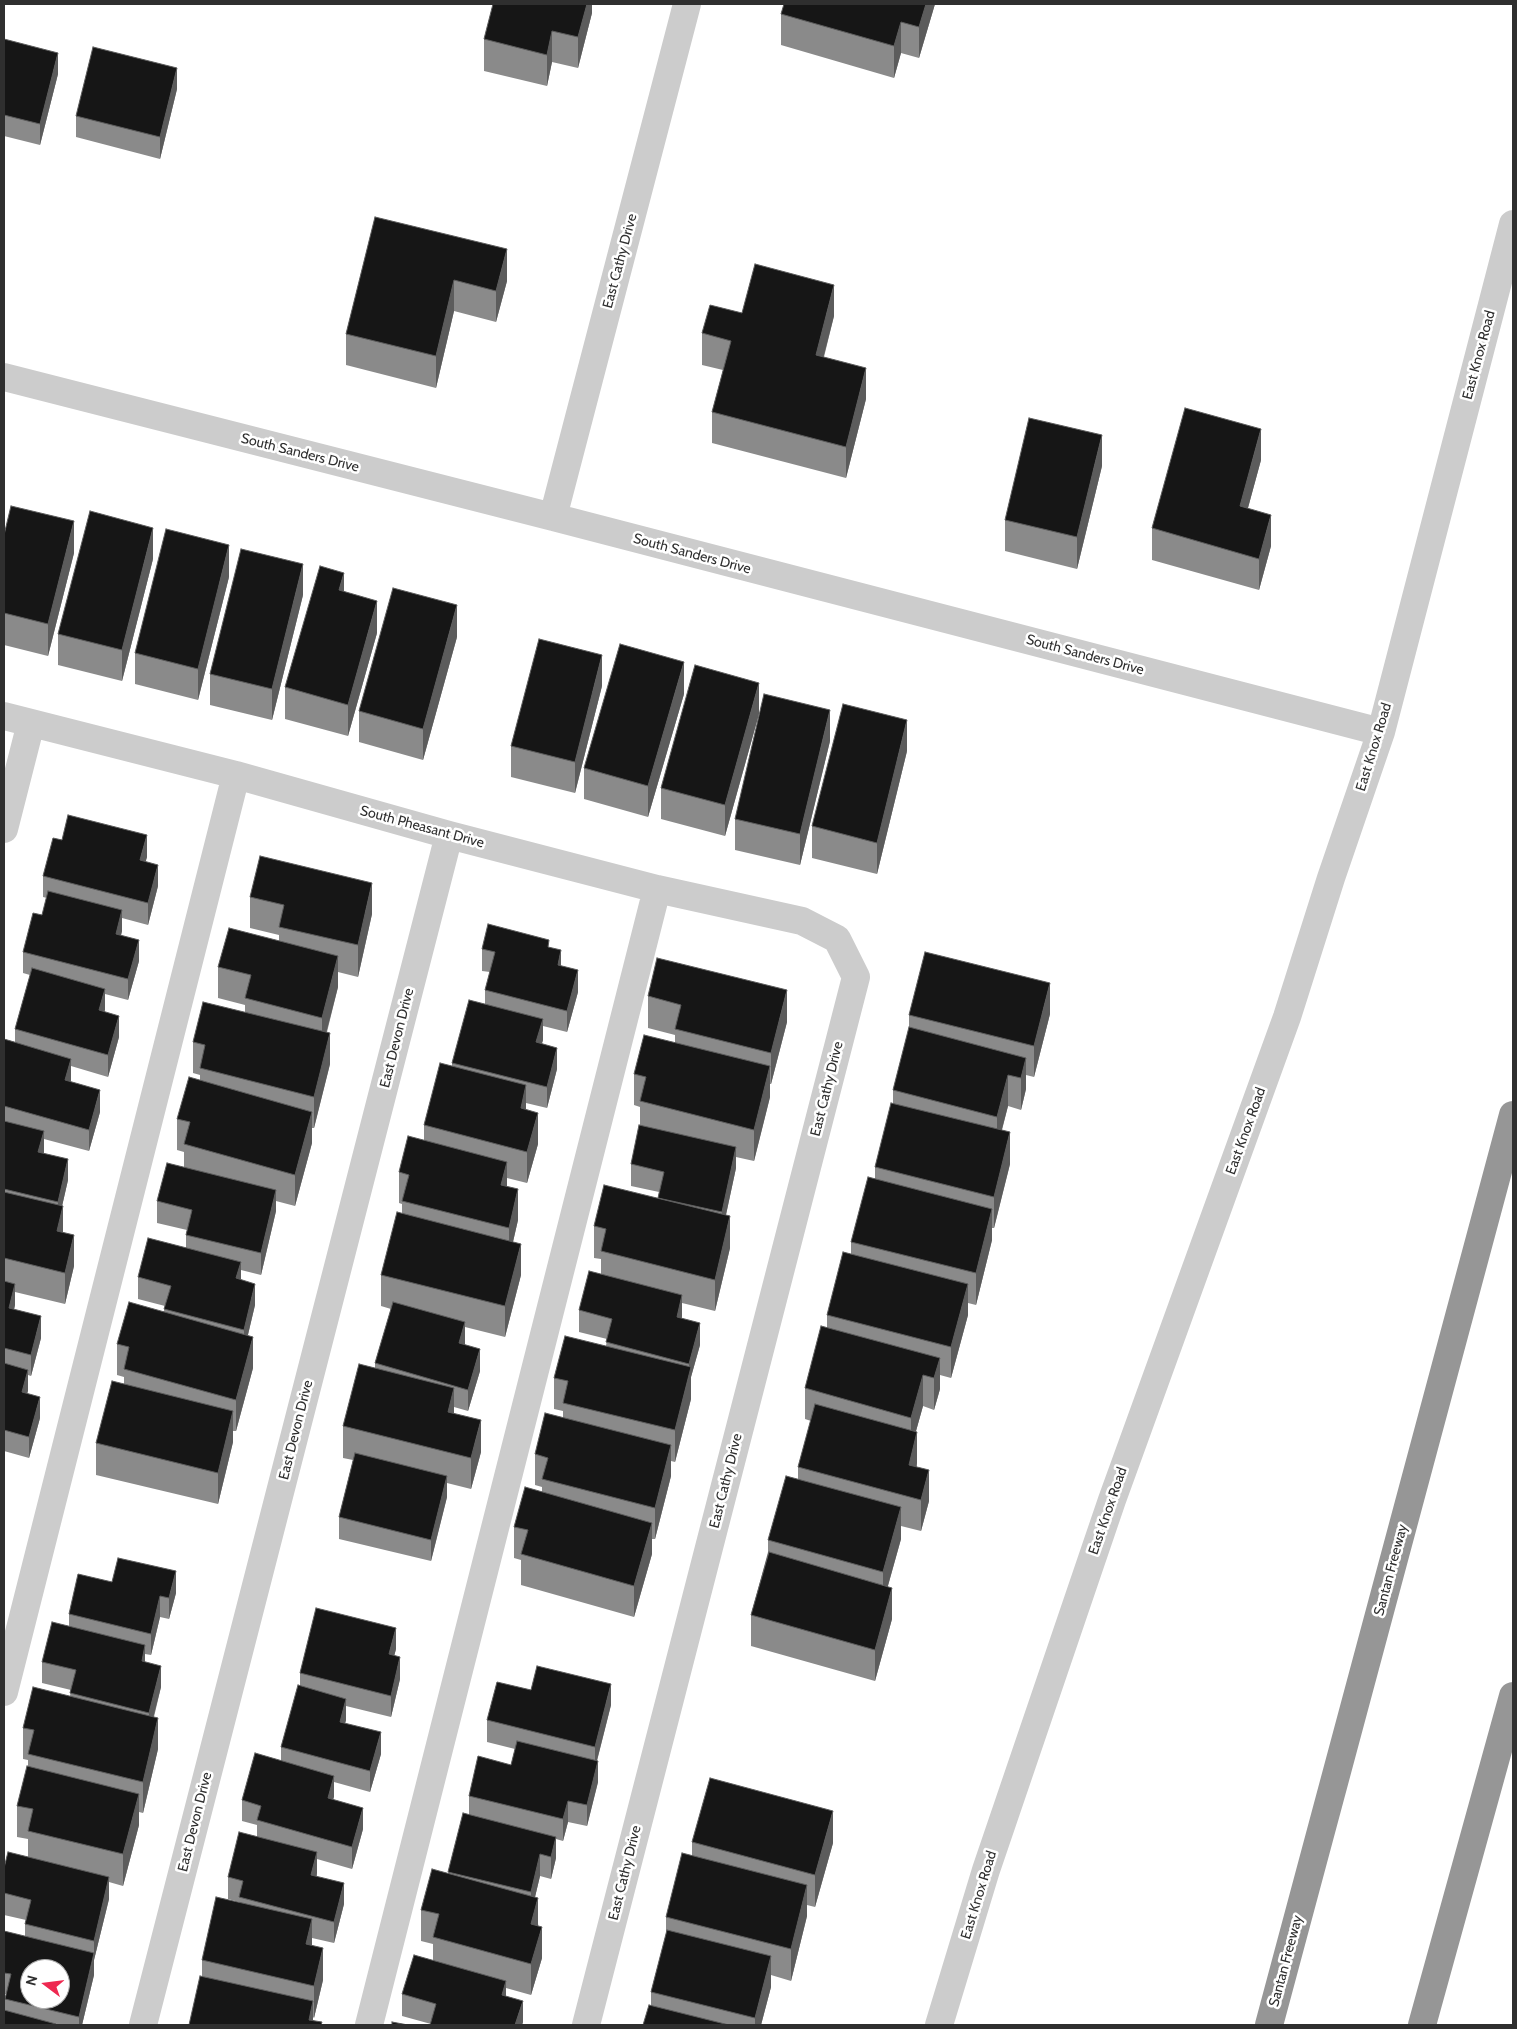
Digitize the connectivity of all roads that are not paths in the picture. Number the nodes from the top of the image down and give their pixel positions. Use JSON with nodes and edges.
{"nodes":[{"id":1,"x":687,"y":4,"type":"edge"},
{"id":2,"x":1513,"y":224,"type":"edge"},
{"id":3,"x":4,"y":378,"type":"edge"},
{"id":4,"x":553,"y":517,"type":"junction"},
{"id":5,"x":4,"y":716,"type":"edge"},
{"id":6,"x":31,"y":723,"type":"junction"},
{"id":7,"x":1381,"y":732,"type":"junction"},
{"id":8,"x":236,"y":775,"type":"junction"},
{"id":9,"x":4,"y":829,"type":"edge"},
{"id":10,"x":449,"y":835,"type":"junction"},
{"id":11,"x":657,"y":889,"type":"junction"},
{"id":12,"x":838,"y":939,"type":"joint"},
{"id":13,"x":1513,"y":1115,"type":"edge"},
{"id":14,"x":4,"y":1692,"type":"edge"},
{"id":15,"x":1513,"y":1696,"type":"edge"},
{"id":16,"x":143,"y":2025,"type":"edge"},
{"id":17,"x":369,"y":2025,"type":"edge"},
{"id":18,"x":586,"y":2025,"type":"edge"},
{"id":19,"x":939,"y":2025,"type":"edge"},
{"id":20,"x":1269,"y":2025,"type":"edge"},
{"id":21,"x":1422,"y":2025,"type":"edge"}],
"edges":[{"from":1,"to":4,"type":"street","name":"East Cathy Drive"},
{"from":2,"to":7,"type":"street","name":"East Knox Road"},
{"from":3,"to":4,"type":"street","name":"South Sanders Drive"},
{"from":4,"to":7,"type":"street","name":"South Sanders Drive"},
{"from":5,"to":6,"type":"street","name":"South Pheasant Drive"},
{"from":6,"to":8,"type":"street","name":"South Pheasant Drive"},
{"from":6,"to":9,"type":"street"},
{"from":7,"to":19,"type":"street","name":"East Knox Road"},
{"from":8,"to":10,"type":"street","name":"South Pheasant Drive"},
{"from":8,"to":14,"type":"street"},
{"from":10,"to":11,"type":"street","name":"South Pheasant Drive"},
{"from":10,"to":16,"type":"street","name":"East Devon Drive"},
{"from":11,"to":12,"type":"street","name":"South Pheasant Drive"},
{"from":11,"to":17,"type":"street"},
{"from":12,"to":18,"type":"street","name":"East Cathy Drive"},
{"from":13,"to":20,"type":"highway","name":"Santan Freeway"},
{"from":15,"to":21,"type":"highway"}]}
